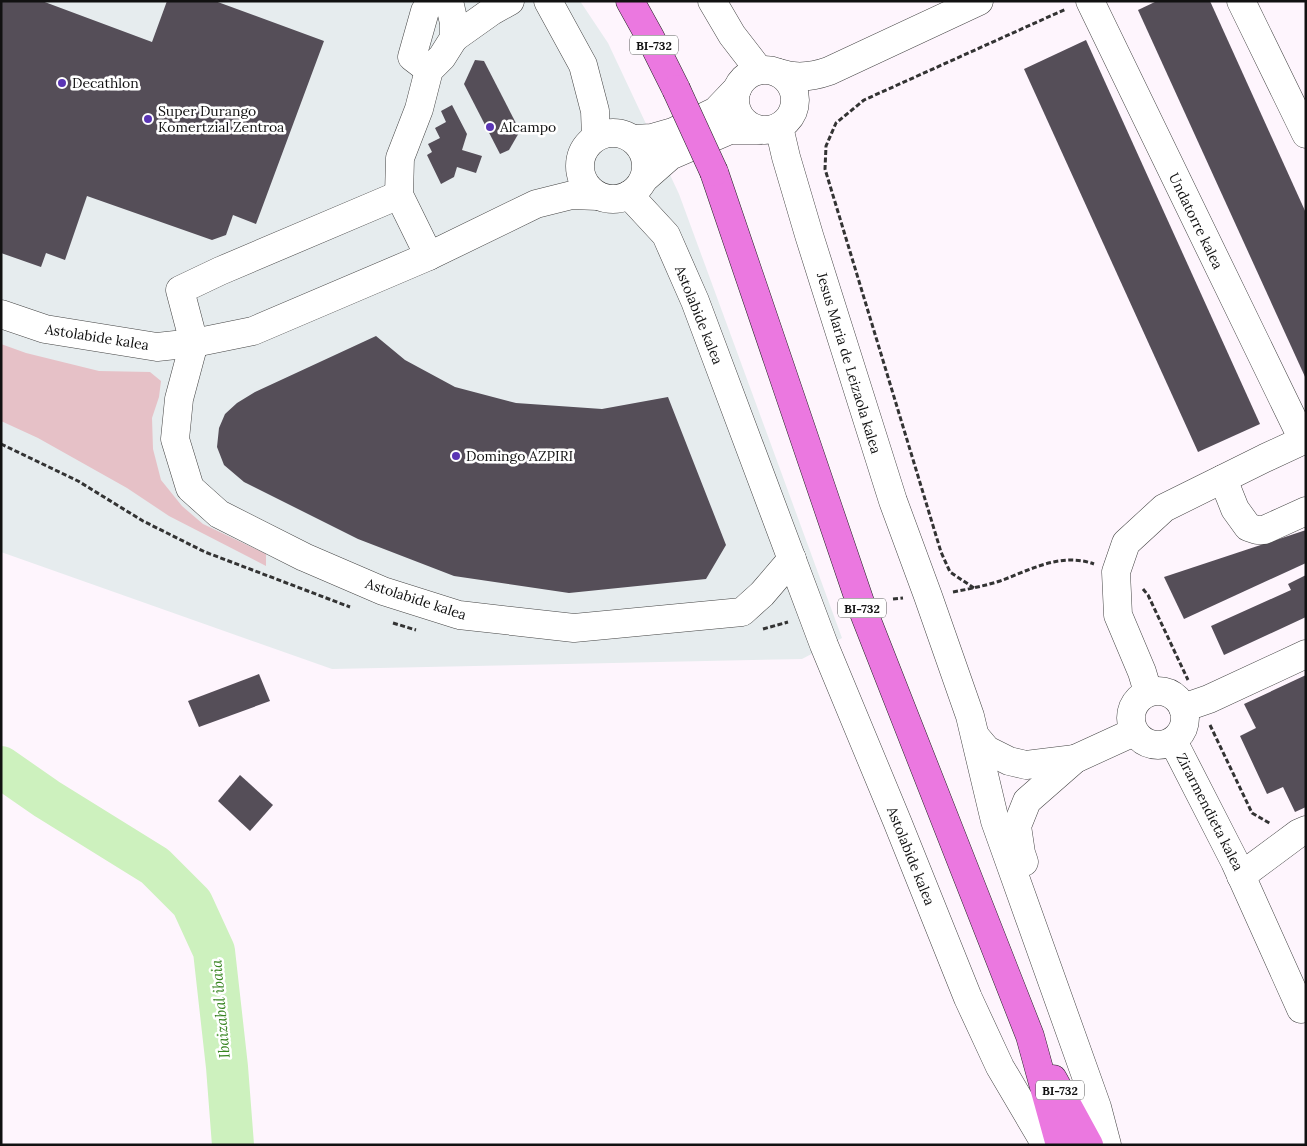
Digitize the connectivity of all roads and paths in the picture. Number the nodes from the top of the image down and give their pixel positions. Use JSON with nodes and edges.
{"nodes":[{"id":1,"x":432,"y":1,"type":"edge"},
{"id":2,"x":449,"y":1,"type":"edge"},
{"id":3,"x":510,"y":1,"type":"edge"},
{"id":4,"x":548,"y":1,"type":"edge"},
{"id":5,"x":630,"y":1,"type":"edge"},
{"id":6,"x":712,"y":1,"type":"edge"},
{"id":7,"x":979,"y":1,"type":"edge"},
{"id":8,"x":1240,"y":1,"type":"edge"},
{"id":9,"x":1079,"y":5,"type":"edge"},
{"id":10,"x":454,"y":38,"type":"junction"},
{"id":11,"x":861,"y":56,"type":"junction"},
{"id":12,"x":430,"y":70,"type":"junction"},
{"id":13,"x":769,"y":72,"type":"junction"},
{"id":14,"x":737,"y":89,"type":"junction"},
{"id":15,"x":777,"y":122,"type":"junction"},
{"id":16,"x":1306,"y":134,"type":"edge"},
{"id":17,"x":634,"y":139,"type":"junction"},
{"id":18,"x":590,"y":145,"type":"junction"},
{"id":19,"x":637,"y":186,"type":"junction"},
{"id":20,"x":399,"y":196,"type":"junction"},
{"id":21,"x":598,"y":196,"type":"junction"},
{"id":22,"x":536,"y":204,"type":"junction"},
{"id":23,"x":429,"y":256,"type":"junction"},
{"id":24,"x":1,"y":314,"type":"edge"},
{"id":25,"x":194,"y":343,"type":"junction"},
{"id":26,"x":1304,"y":440,"type":"edge"},
{"id":27,"x":1223,"y":479,"type":"junction"},
{"id":28,"x":1306,"y":511,"type":"edge"},
{"id":29,"x":792,"y":559,"type":"junction"},
{"id":30,"x":974,"y":588,"type":"dead end"},
{"id":31,"x":1306,"y":654,"type":"edge"},
{"id":32,"x":1148,"y":692,"type":"junction"},
{"id":33,"x":1191,"y":705,"type":"junction"},
{"id":34,"x":1134,"y":732,"type":"junction"},
{"id":35,"x":976,"y":737,"type":"junction"},
{"id":36,"x":1173,"y":741,"type":"junction"},
{"id":37,"x":1075,"y":759,"type":"junction"},
{"id":38,"x":1299,"y":836,"type":"edge"},
{"id":39,"x":1241,"y":876,"type":"junction"},
{"id":40,"x":1045,"y":963,"type":"junction"},
{"id":41,"x":1301,"y":1009,"type":"dead end"},
{"id":42,"x":1030,"y":1036,"type":"junction"},
{"id":43,"x":1046,"y":1145,"type":"edge"},
{"id":44,"x":1060,"y":1145,"type":"edge"},
{"id":45,"x":1089,"y":1145,"type":"edge"},
{"id":46,"x":1108,"y":1145,"type":"edge"}],
"edges":[{"from":1,"to":12,"type":"street"},
{"from":2,"to":10,"type":"street"},
{"from":3,"to":10,"type":"street"},
{"from":4,"to":18,"type":"street"},
{"from":5,"to":42,"type":"main road","number":"BI-732","bridge":true},
{"from":6,"to":13,"type":"street"},
{"from":7,"to":11,"type":"street"},
{"from":8,"to":16,"type":"street"},
{"from":9,"to":26,"type":"street","name":"Undatorre kalea"},
{"from":9,"to":30,"type":"path"},
{"from":10,"to":12,"type":"street"},
{"from":11,"to":13,"type":"street"},
{"from":11,"to":15,"type":"street"},
{"from":12,"to":20,"type":"street"},
{"from":13,"to":14,"type":"street"},
{"from":13,"to":15,"type":"street"},
{"from":14,"to":15,"type":"street"},
{"from":14,"to":17,"type":"street"},
{"from":15,"to":19,"type":"street"},
{"from":15,"to":35,"type":"street","name":"Jesus Maria de Leizaola kalea"},
{"from":17,"to":18,"type":"street"},
{"from":17,"to":19,"type":"street"},
{"from":18,"to":21,"type":"street"},
{"from":18,"to":22,"type":"street","name":"Astolabide kalea"},
{"from":19,"to":21,"type":"street"},
{"from":19,"to":29,"type":"street","name":"Astolabide kalea"},
{"from":20,"to":23,"type":"street"},
{"from":20,"to":25,"type":"street"},
{"from":21,"to":22,"type":"street","name":"Astolabide kalea"},
{"from":22,"to":23,"type":"street","name":"Astolabide kalea"},
{"from":23,"to":25,"type":"street","name":"Astolabide kalea"},
{"from":24,"to":25,"type":"street","name":"Astolabide kalea"},
{"from":25,"to":29,"type":"street","name":"Astolabide kalea"},
{"from":26,"to":27,"type":"street","name":"Undatorre kalea"},
{"from":27,"to":28,"type":"street"},
{"from":27,"to":32,"type":"street","name":"Undatorre kalea"},
{"from":29,"to":43,"type":"street","name":"Astolabide kalea"},
{"from":31,"to":33,"type":"street"},
{"from":32,"to":33,"type":"street"},
{"from":32,"to":34,"type":"street"},
{"from":33,"to":36,"type":"street"},
{"from":33,"to":38,"type":"path"},
{"from":34,"to":36,"type":"street"},
{"from":34,"to":37,"type":"street"},
{"from":35,"to":37,"type":"street"},
{"from":35,"to":40,"type":"street","name":"Jesus Maria de Leizaola kalea"},
{"from":36,"to":39,"type":"street","name":"Zirarmendieta kalea"},
{"from":37,"to":40,"type":"street"},
{"from":38,"to":39,"type":"street","name":"Zirarmendieta kalea"},
{"from":39,"to":41,"type":"street"},
{"from":40,"to":46,"type":"street","name":"Jesus Maria de Leizaola kalea"},
{"from":42,"to":44,"type":"main road","number":"BI-732"},
{"from":42,"to":45,"type":"main road","number":"BI-732"}]}
